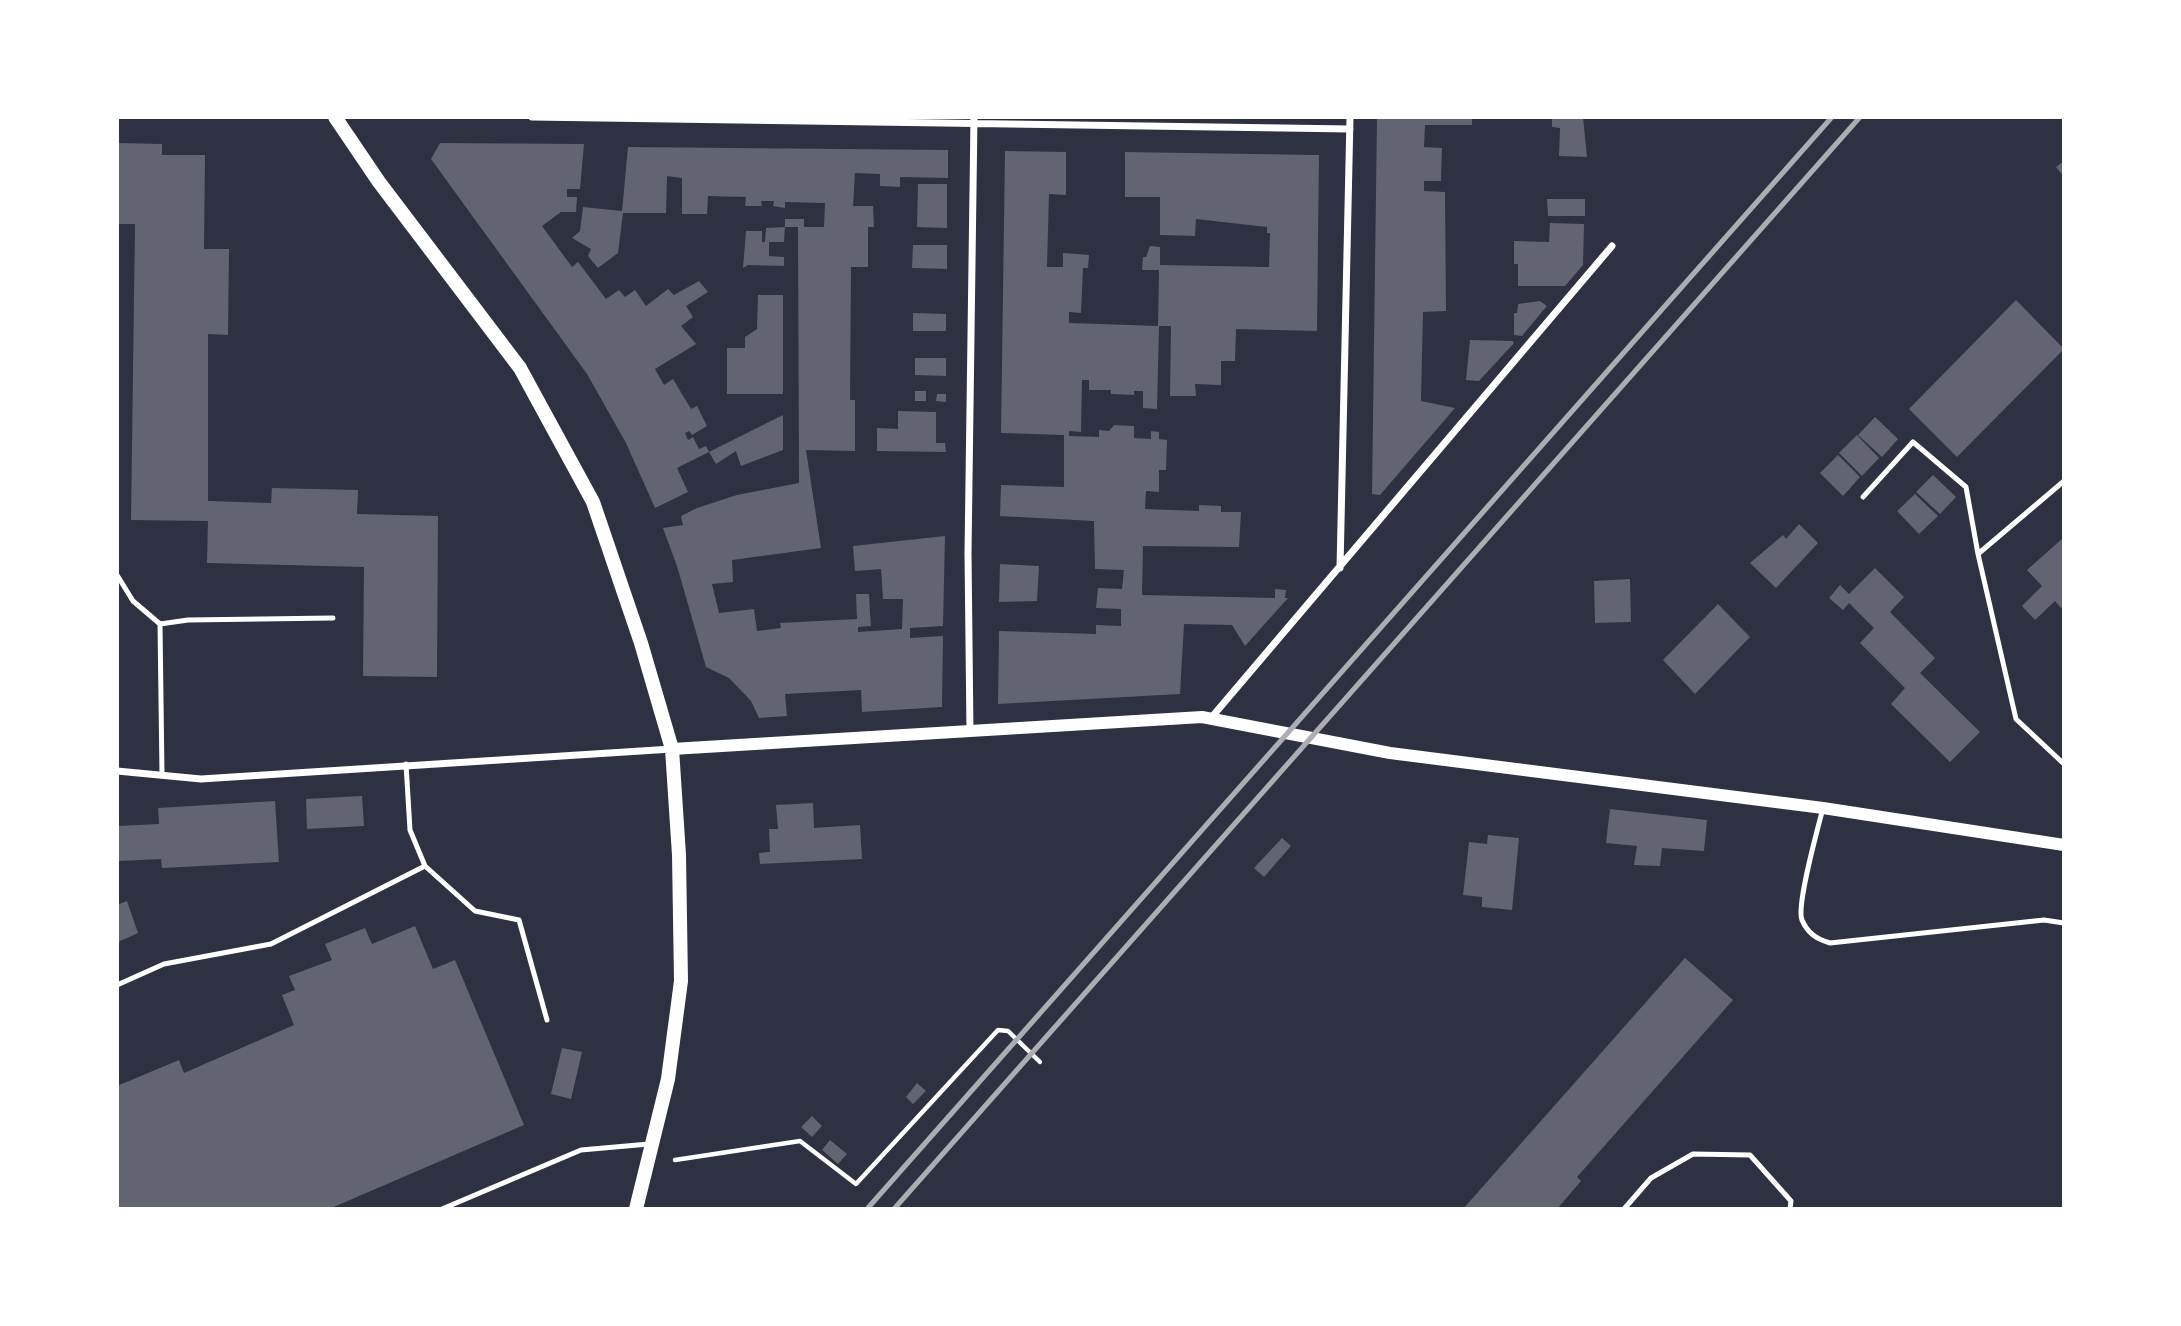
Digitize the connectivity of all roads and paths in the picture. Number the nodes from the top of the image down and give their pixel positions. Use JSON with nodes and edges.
{"nodes":[{"id":1,"x":335,"y":117,"type":"edge"},
{"id":2,"x":531,"y":117,"type":"edge"},
{"id":3,"x":1350,"y":117,"type":"edge"},
{"id":4,"x":974,"y":120,"type":"edge"},
{"id":5,"x":1350,"y":129,"type":"junction"},
{"id":6,"x":1612,"y":246,"type":"dead end"},
{"id":7,"x":2064,"y":481,"type":"edge"},
{"id":8,"x":1863,"y":497,"type":"dead end"},
{"id":9,"x":1978,"y":554,"type":"junction"},
{"id":10,"x":1340,"y":568,"type":"junction"},
{"id":11,"x":117,"y":575,"type":"edge"},
{"id":12,"x":332,"y":618,"type":"dead end"},
{"id":13,"x":160,"y":624,"type":"junction"},
{"id":14,"x":1210,"y":718,"type":"junction"},
{"id":15,"x":970,"y":733,"type":"junction"},
{"id":16,"x":672,"y":749,"type":"junction"},
{"id":17,"x":406,"y":764,"type":"junction"},
{"id":18,"x":2064,"y":764,"type":"edge"},
{"id":19,"x":117,"y":771,"type":"edge"},
{"id":20,"x":162,"y":775,"type":"junction"},
{"id":21,"x":1823,"y":808,"type":"junction"},
{"id":22,"x":2064,"y":845,"type":"edge"},
{"id":23,"x":425,"y":866,"type":"junction"},
{"id":24,"x":2064,"y":923,"type":"edge"},
{"id":25,"x":117,"y":985,"type":"edge"},
{"id":26,"x":547,"y":1020,"type":"dead end"},
{"id":27,"x":1040,"y":1062,"type":"dead end"},
{"id":28,"x":653,"y":1144,"type":"junction"},
{"id":29,"x":648,"y":1164,"type":"junction"},
{"id":30,"x":442,"y":1209,"type":"edge"},
{"id":31,"x":636,"y":1209,"type":"edge"},
{"id":32,"x":1623,"y":1209,"type":"edge"},
{"id":33,"x":1790,"y":1209,"type":"edge"}],
"edges":[{"from":1,"to":16,"type":"main road"},
{"from":2,"to":4,"type":"street"},
{"from":3,"to":5,"type":"street"},
{"from":4,"to":5,"type":"street"},
{"from":4,"to":15,"type":"street"},
{"from":5,"to":10,"type":"street"},
{"from":6,"to":10,"type":"street"},
{"from":7,"to":9,"type":"lane"},
{"from":8,"to":9,"type":"lane"},
{"from":9,"to":18,"type":"lane"},
{"from":10,"to":14,"type":"street"},
{"from":11,"to":13,"type":"lane"},
{"from":12,"to":13,"type":"lane"},
{"from":13,"to":20,"type":"lane"},
{"from":14,"to":15,"type":"street"},
{"from":14,"to":21,"type":"street"},
{"from":15,"to":16,"type":"street"},
{"from":16,"to":17,"type":"street"},
{"from":16,"to":28,"type":"main road"},
{"from":17,"to":20,"type":"street"},
{"from":17,"to":23,"type":"lane"},
{"from":19,"to":20,"type":"street"},
{"from":21,"to":22,"type":"street"},
{"from":21,"to":24,"type":"lane"},
{"from":23,"to":25,"type":"lane"},
{"from":23,"to":26,"type":"lane"},
{"from":27,"to":29,"type":"path"},
{"from":28,"to":29,"type":"main road"},
{"from":28,"to":30,"type":"lane"},
{"from":29,"to":31,"type":"main road"},
{"from":32,"to":33,"type":"lane"}]}
